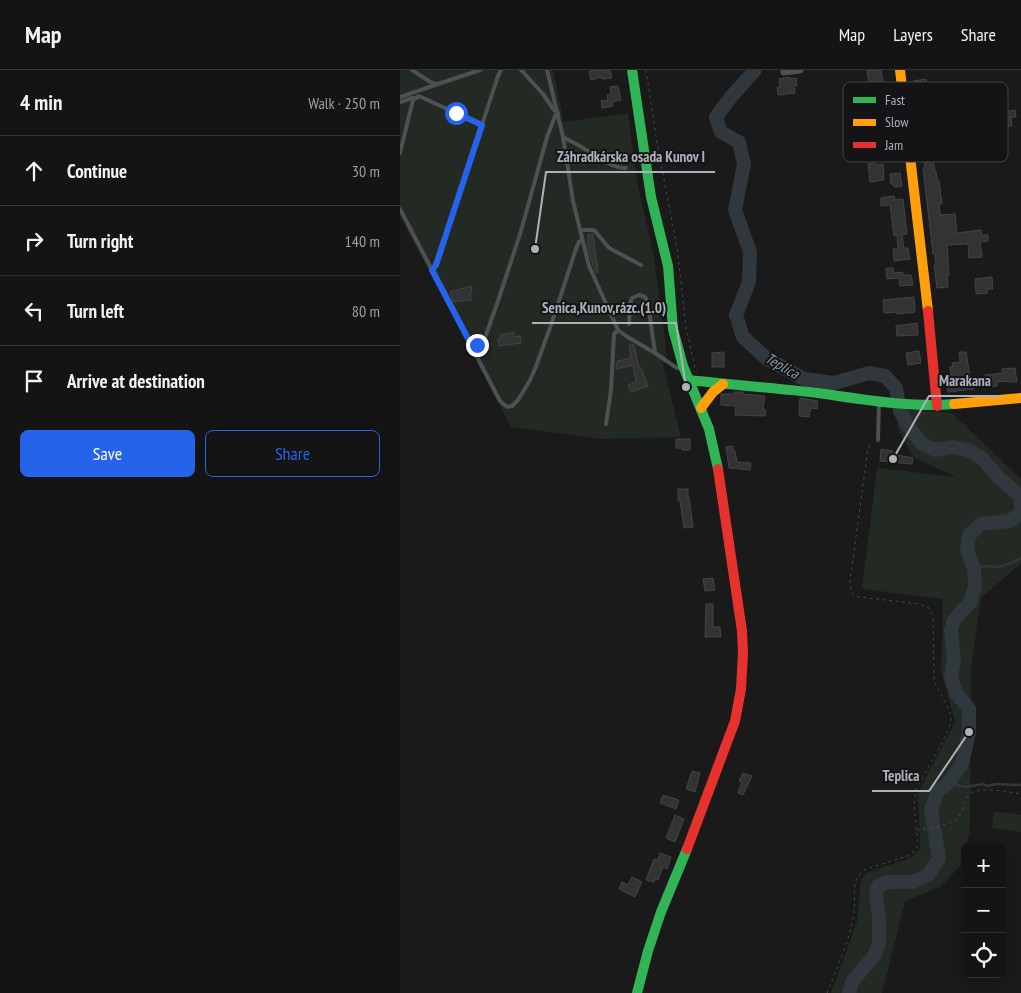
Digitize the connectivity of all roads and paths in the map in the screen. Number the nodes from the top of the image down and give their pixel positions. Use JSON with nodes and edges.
{"nodes":[{"id":1,"x":412,"y":70,"type":"edge"},
{"id":2,"x":480,"y":70,"type":"edge"},
{"id":3,"x":501,"y":70,"type":"edge"},
{"id":4,"x":522,"y":70,"type":"edge"},
{"id":5,"x":547,"y":70,"type":"edge"},
{"id":6,"x":632,"y":70,"type":"edge"},
{"id":7,"x":646,"y":70,"type":"edge"},
{"id":8,"x":800,"y":70,"type":"edge"},
{"id":9,"x":784,"y":72,"type":"dead end"},
{"id":10,"x":438,"y":84,"type":"junction"},
{"id":11,"x":400,"y":97,"type":"edge"},
{"id":12,"x":414,"y":98,"type":"junction"},
{"id":13,"x":400,"y":102,"type":"edge"},
{"id":14,"x":558,"y":113,"type":"junction"},
{"id":15,"x":482,"y":125,"type":"junction"},
{"id":16,"x":563,"y":137,"type":"junction"},
{"id":17,"x":400,"y":153,"type":"edge"},
{"id":18,"x":911,"y":162,"type":"edge"},
{"id":19,"x":626,"y":168,"type":"dead end"},
{"id":20,"x":400,"y":209,"type":"edge"},
{"id":21,"x":580,"y":230,"type":"junction"},
{"id":22,"x":582,"y":240,"type":"junction"},
{"id":23,"x":641,"y":266,"type":"dead end"},
{"id":24,"x":432,"y":270,"type":"junction"},
{"id":25,"x":629,"y":324,"type":"dead end"},
{"id":26,"x":618,"y":330,"type":"junction"},
{"id":27,"x":473,"y":348,"type":"junction"},
{"id":28,"x":655,"y":353,"type":"junction"},
{"id":29,"x":683,"y":366,"type":"junction"},
{"id":30,"x":693,"y":377,"type":"junction"},
{"id":31,"x":723,"y":384,"type":"junction"},
{"id":32,"x":1021,"y":398,"type":"edge"},
{"id":33,"x":884,"y":401,"type":"junction"},
{"id":34,"x":937,"y":406,"type":"junction"},
{"id":35,"x":701,"y":408,"type":"junction"},
{"id":36,"x":606,"y":424,"type":"dead end"},
{"id":37,"x":878,"y":440,"type":"joint"},
{"id":38,"x":1021,"y":794,"type":"edge"},
{"id":39,"x":916,"y":830,"type":"junction"},
{"id":40,"x":637,"y":993,"type":"edge"},
{"id":41,"x":827,"y":993,"type":"edge"}],
"edges":[{"from":1,"to":10,"type":"lane"},
{"from":2,"to":10,"type":"lane"},
{"from":3,"to":15,"type":"lane"},
{"from":4,"to":14,"type":"lane"},
{"from":5,"to":14,"type":"lane"},
{"from":6,"to":29,"type":"main road"},
{"from":7,"to":30,"type":"path"},
{"from":8,"to":9,"type":"street"},
{"from":10,"to":11,"type":"lane"},
{"from":12,"to":13,"type":"lane"},
{"from":12,"to":15,"type":"lane"},
{"from":12,"to":17,"type":"lane"},
{"from":14,"to":16,"type":"lane"},
{"from":14,"to":27,"type":"lane"},
{"from":15,"to":24,"type":"lane"},
{"from":16,"to":19,"type":"lane"},
{"from":16,"to":21,"type":"lane"},
{"from":18,"to":34,"type":"main road"},
{"from":20,"to":24,"type":"lane"},
{"from":21,"to":22,"type":"lane"},
{"from":21,"to":23,"type":"lane"},
{"from":22,"to":26,"type":"lane"},
{"from":22,"to":27,"type":"lane"},
{"from":24,"to":27,"type":"lane"},
{"from":25,"to":28,"type":"lane"},
{"from":26,"to":28,"type":"lane"},
{"from":26,"to":36,"type":"lane"},
{"from":28,"to":29,"type":"lane"},
{"from":29,"to":30,"type":"main road"},
{"from":30,"to":31,"type":"main road"},
{"from":30,"to":35,"type":"main road"},
{"from":31,"to":33,"type":"main road"},
{"from":31,"to":35,"type":"main road"},
{"from":32,"to":34,"type":"main road"},
{"from":33,"to":34,"type":"main road"},
{"from":33,"to":37,"type":"lane"},
{"from":35,"to":40,"type":"main road"},
{"from":37,"to":39,"type":"path"},
{"from":38,"to":39,"type":"path"},
{"from":39,"to":41,"type":"path"}]}
